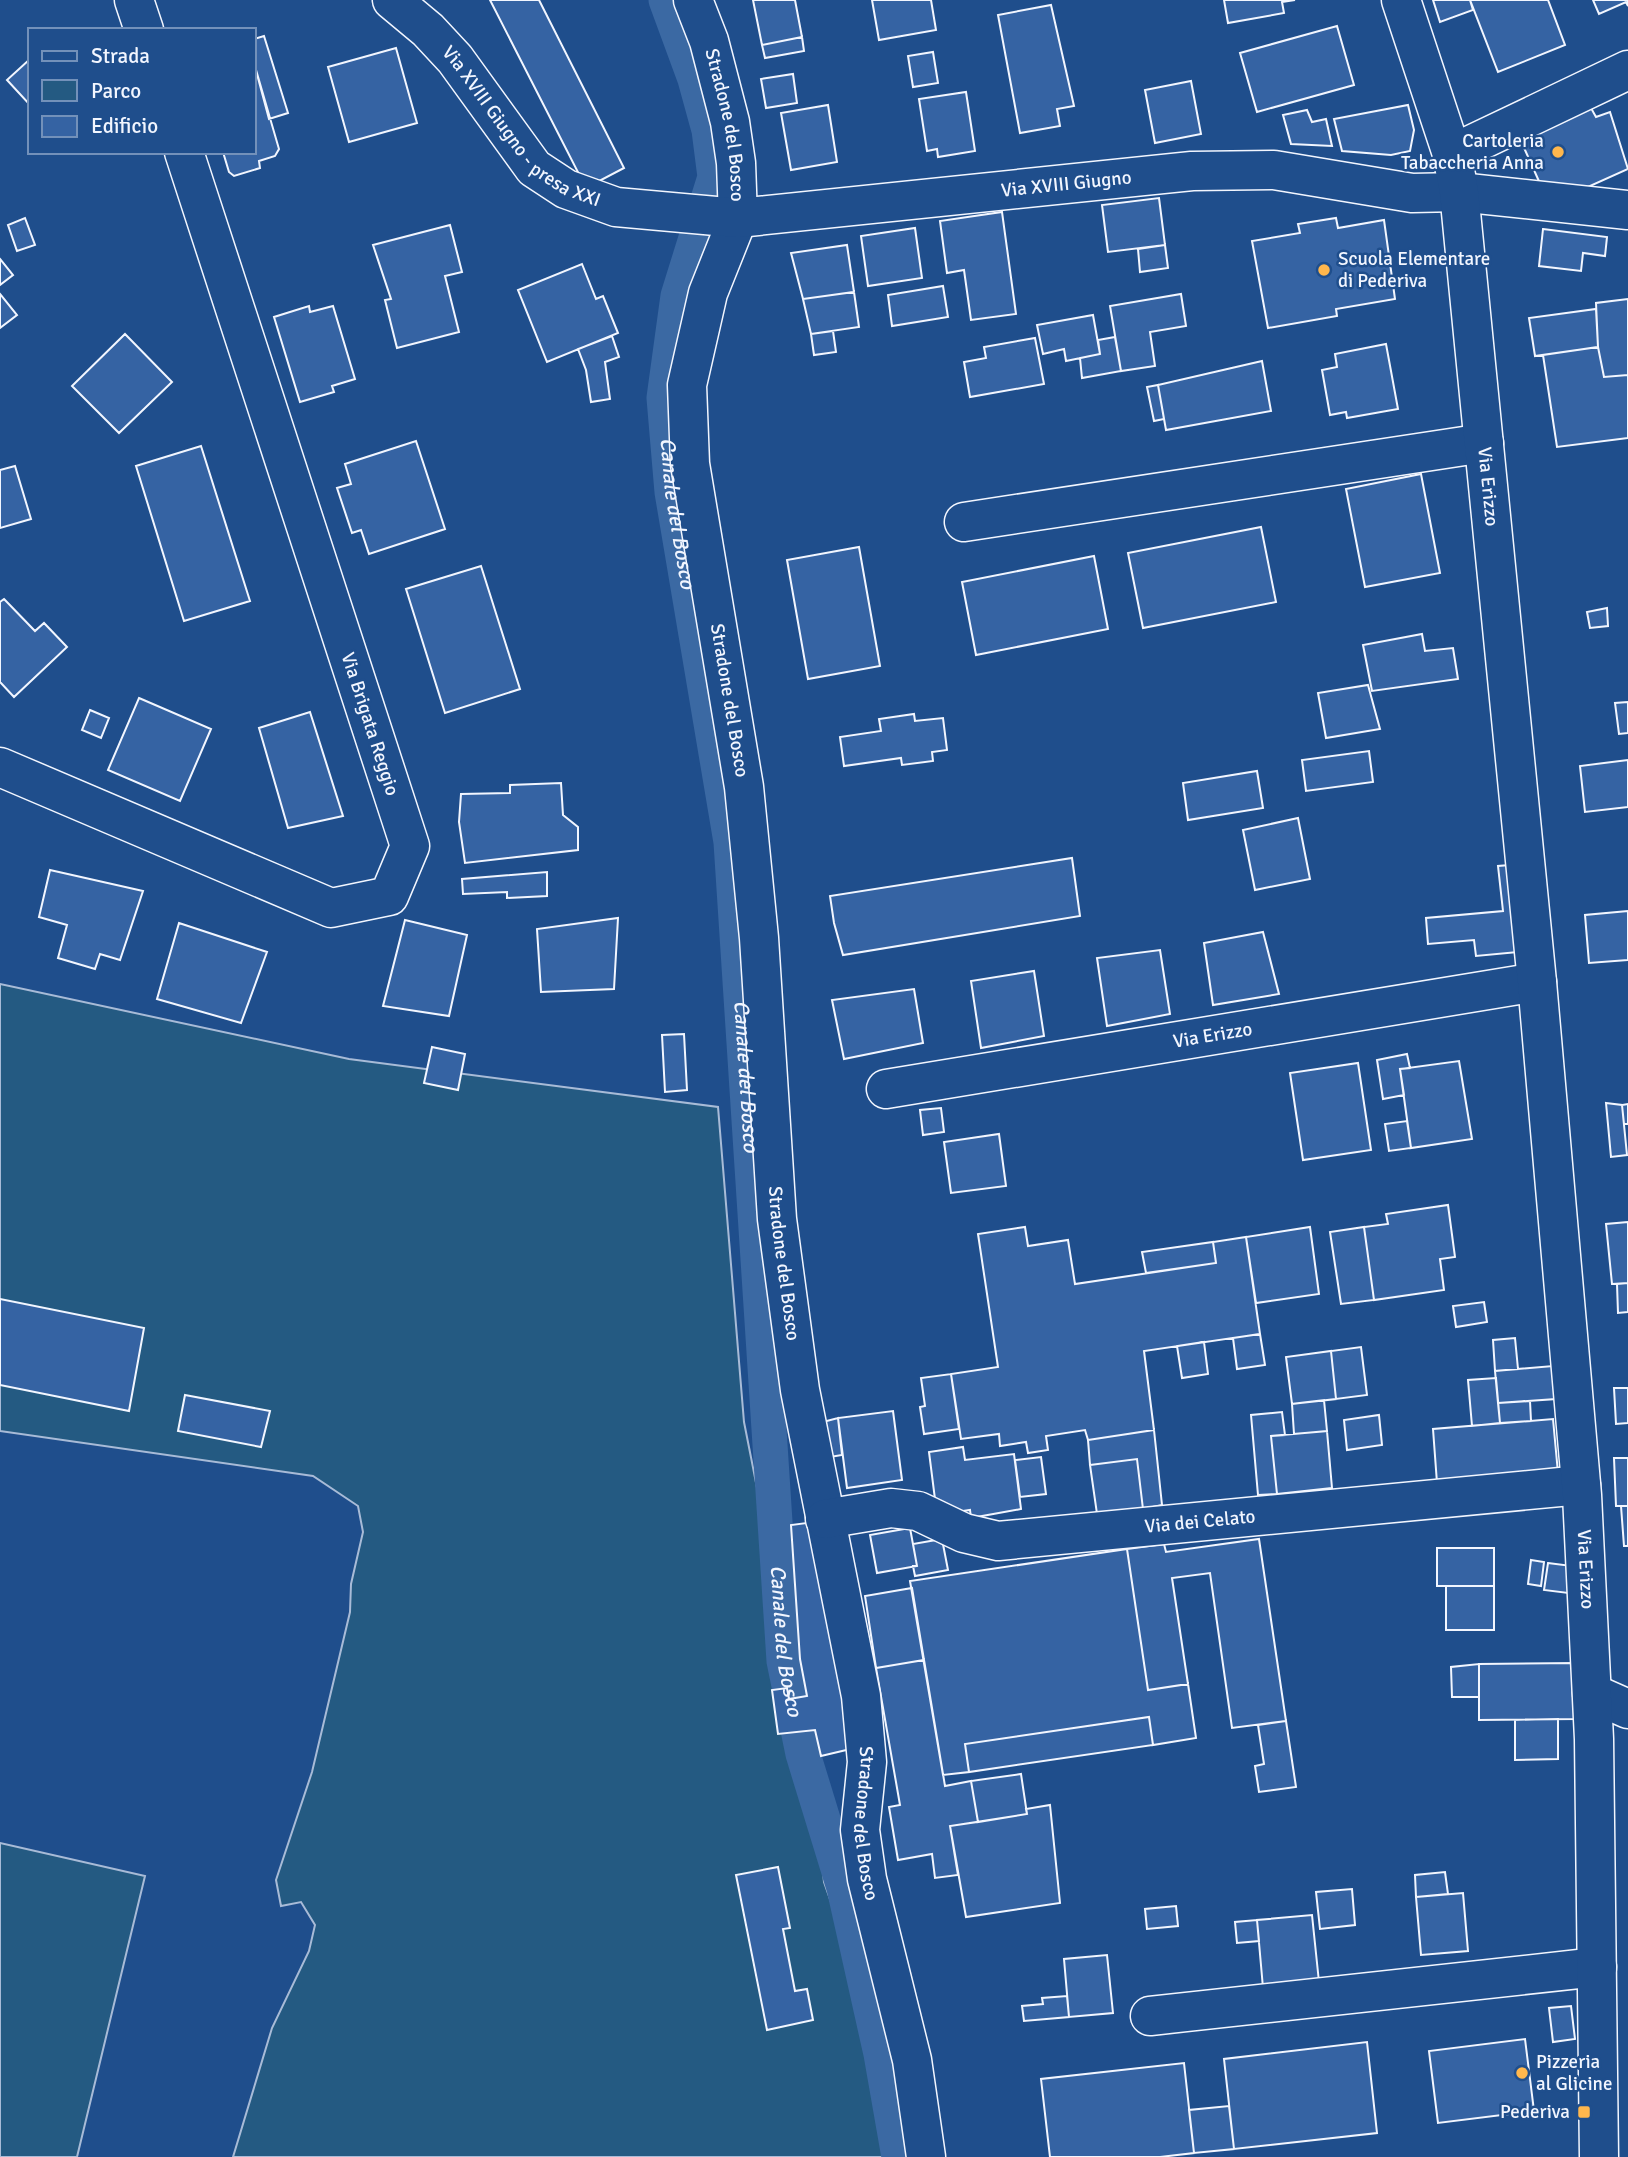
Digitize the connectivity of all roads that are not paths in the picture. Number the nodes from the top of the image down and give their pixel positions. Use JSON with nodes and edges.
{"nodes":[{"id":1,"x":134,"y":0,"type":"edge"},
{"id":2,"x":392,"y":0,"type":"edge"},
{"id":3,"x":693,"y":0,"type":"edge"},
{"id":4,"x":1401,"y":0,"type":"edge"},
{"id":5,"x":143,"y":28,"type":"edge"},
{"id":6,"x":1628,"y":70,"type":"edge"},
{"id":7,"x":185,"y":154,"type":"edge"},
{"id":8,"x":1452,"y":154,"type":"junction"},
{"id":9,"x":1459,"y":192,"type":"junction"},
{"id":10,"x":1628,"y":209,"type":"edge"},
{"id":11,"x":671,"y":214,"type":"joint"},
{"id":12,"x":728,"y":218,"type":"junction"},
{"id":13,"x":1484,"y":443,"type":"junction"},
{"id":14,"x":964,"y":522,"type":"dead end"},
{"id":15,"x":0,"y":767,"type":"edge"},
{"id":16,"x":1537,"y":982,"type":"junction"},
{"id":17,"x":886,"y":1089,"type":"dead end"},
{"id":18,"x":1581,"y":1485,"type":"junction"},
{"id":19,"x":825,"y":1519,"type":"junction"},
{"id":20,"x":1592,"y":1692,"type":"junction"},
{"id":21,"x":1628,"y":1709,"type":"edge"},
{"id":22,"x":1597,"y":1967,"type":"junction"},
{"id":23,"x":1150,"y":2016,"type":"dead end"},
{"id":24,"x":926,"y":2157,"type":"edge"},
{"id":25,"x":1599,"y":2157,"type":"edge"}],
"edges":[{"from":1,"to":5,"type":"street"},
{"from":2,"to":11,"type":"street","name":"Via XVIII Giugno - presa XXI"},
{"from":3,"to":12,"type":"street","name":"Stradone del Bosco"},
{"from":4,"to":8,"type":"street","name":"Via Erizzo"},
{"from":6,"to":8,"type":"street"},
{"from":7,"to":15,"type":"street","name":"Via Brigata Reggio"},
{"from":8,"to":9,"type":"street","name":"Via Erizzo"},
{"from":9,"to":10,"type":"street","name":"Via XVIII Giugno"},
{"from":9,"to":12,"type":"street","name":"Via XVIII Giugno"},
{"from":9,"to":13,"type":"street","name":"Via Erizzo"},
{"from":11,"to":12,"type":"street","name":"Via XVIII Giugno"},
{"from":12,"to":19,"type":"street","name":"Stradone del Bosco"},
{"from":13,"to":14,"type":"street"},
{"from":13,"to":16,"type":"street","name":"Via Erizzo"},
{"from":16,"to":17,"type":"street","name":"Via Erizzo"},
{"from":16,"to":18,"type":"street","name":"Via Erizzo"},
{"from":18,"to":19,"type":"street","name":"Via dei Celato"},
{"from":18,"to":20,"type":"street","name":"Via Erizzo"},
{"from":19,"to":24,"type":"street","name":"Stradone del Bosco"},
{"from":20,"to":21,"type":"street"},
{"from":20,"to":22,"type":"street","name":"Via Erizzo"},
{"from":22,"to":23,"type":"street"},
{"from":22,"to":25,"type":"street","name":"Via Erizzo"}]}
